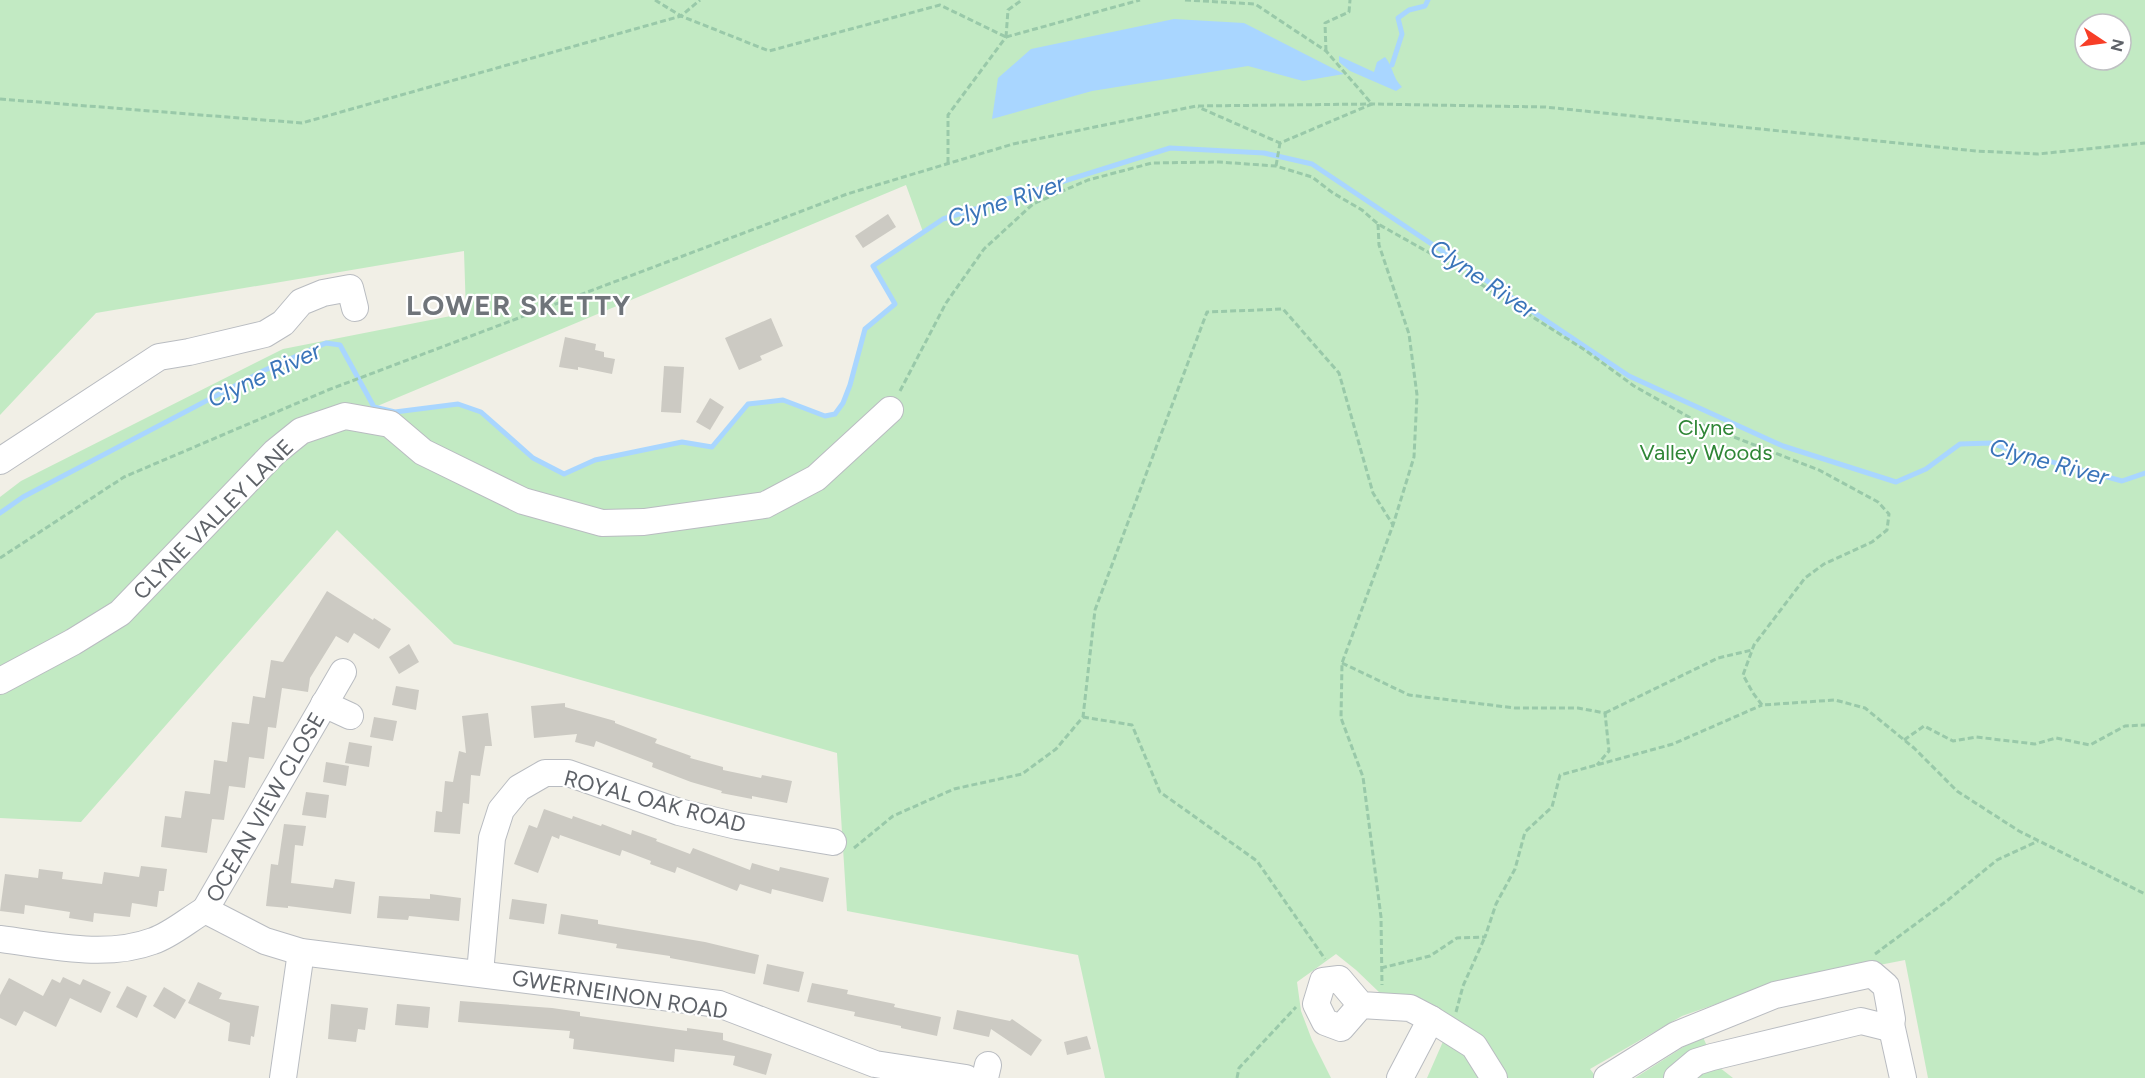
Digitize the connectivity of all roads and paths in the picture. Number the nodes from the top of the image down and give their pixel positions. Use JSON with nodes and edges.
{"nodes":[{"id":1,"x":655,"y":0,"type":"edge"},
{"id":2,"x":700,"y":0,"type":"edge"},
{"id":3,"x":1022,"y":0,"type":"edge"},
{"id":4,"x":1140,"y":0,"type":"edge"},
{"id":5,"x":1185,"y":0,"type":"edge"},
{"id":6,"x":1350,"y":0,"type":"edge"},
{"id":7,"x":681,"y":16,"type":"junction"},
{"id":8,"x":1006,"y":37,"type":"junction"},
{"id":9,"x":1326,"y":51,"type":"junction"},
{"id":10,"x":0,"y":99,"type":"edge"},
{"id":11,"x":1372,"y":104,"type":"junction"},
{"id":12,"x":1196,"y":106,"type":"junction"},
{"id":13,"x":1280,"y":143,"type":"junction"},
{"id":14,"x":2145,"y":143,"type":"edge"},
{"id":15,"x":948,"y":163,"type":"junction"},
{"id":16,"x":1276,"y":166,"type":"junction"},
{"id":17,"x":1378,"y":224,"type":"junction"},
{"id":18,"x":355,"y":308,"type":"dead end"},
{"id":19,"x":890,"y":410,"type":"joint"},
{"id":20,"x":0,"y":461,"type":"edge"},
{"id":21,"x":1393,"y":525,"type":"junction"},
{"id":22,"x":0,"y":558,"type":"edge"},
{"id":23,"x":1752,"y":650,"type":"junction"},
{"id":24,"x":1342,"y":663,"type":"junction"},
{"id":25,"x":343,"y":672,"type":"dead end"},
{"id":26,"x":0,"y":681,"type":"edge"},
{"id":27,"x":324,"y":704,"type":"junction"},
{"id":28,"x":1762,"y":705,"type":"junction"},
{"id":29,"x":1605,"y":713,"type":"junction"},
{"id":30,"x":350,"y":716,"type":"dead end"},
{"id":31,"x":1083,"y":717,"type":"junction"},
{"id":32,"x":2145,"y":724,"type":"edge"},
{"id":33,"x":1904,"y":740,"type":"junction"},
{"id":34,"x":1595,"y":766,"type":"junction"},
{"id":35,"x":2038,"y":841,"type":"junction"},
{"id":36,"x":833,"y":842,"type":"joint"},
{"id":37,"x":2145,"y":894,"type":"edge"},
{"id":38,"x":205,"y":910,"type":"junction"},
{"id":39,"x":1485,"y":937,"type":"junction"},
{"id":40,"x":0,"y":939,"type":"edge"},
{"id":41,"x":301,"y":952,"type":"junction"},
{"id":42,"x":1868,"y":960,"type":"dead end"},
{"id":43,"x":1381,"y":968,"type":"junction"},
{"id":44,"x":480,"y":973,"type":"junction"},
{"id":45,"x":1339,"y":979,"type":"junction"},
{"id":46,"x":1316,"y":1004,"type":"junction"},
{"id":47,"x":1372,"y":1005,"type":"junction"},
{"id":48,"x":1891,"y":1024,"type":"junction"},
{"id":49,"x":1441,"y":1025,"type":"junction"},
{"id":50,"x":980,"y":1074,"type":"edge"},
{"id":51,"x":283,"y":1078,"type":"edge"},
{"id":52,"x":1237,"y":1078,"type":"edge"},
{"id":53,"x":1400,"y":1078,"type":"edge"},
{"id":54,"x":1494,"y":1078,"type":"edge"},
{"id":55,"x":1607,"y":1078,"type":"edge"},
{"id":56,"x":1677,"y":1078,"type":"edge"},
{"id":57,"x":1904,"y":1078,"type":"edge"}],
"edges":[{"from":1,"to":7,"type":"path"},
{"from":2,"to":7,"type":"path"},
{"from":3,"to":8,"type":"path"},
{"from":4,"to":8,"type":"path"},
{"from":5,"to":9,"type":"path"},
{"from":6,"to":9,"type":"path"},
{"from":7,"to":8,"type":"path"},
{"from":7,"to":10,"type":"path"},
{"from":8,"to":15,"type":"path"},
{"from":9,"to":11,"type":"path"},
{"from":11,"to":12,"type":"path"},
{"from":11,"to":13,"type":"path"},
{"from":11,"to":14,"type":"path"},
{"from":12,"to":13,"type":"path"},
{"from":12,"to":15,"type":"path"},
{"from":13,"to":16,"type":"path"},
{"from":15,"to":22,"type":"path"},
{"from":16,"to":17,"type":"path"},
{"from":16,"to":19,"type":"path"},
{"from":17,"to":21,"type":"path"},
{"from":17,"to":23,"type":"path"},
{"from":18,"to":20,"type":"street"},
{"from":19,"to":26,"type":"street","name":"CLYNE VALLEY LANE"},
{"from":21,"to":24,"type":"path"},
{"from":21,"to":31,"type":"path"},
{"from":23,"to":28,"type":"path"},
{"from":23,"to":29,"type":"path"},
{"from":24,"to":29,"type":"path"},
{"from":24,"to":43,"type":"path"},
{"from":25,"to":27,"type":"street","name":"OCEAN VIEW CLOSE"},
{"from":27,"to":30,"type":"street","name":"OCEAN VIEW CLOSE"},
{"from":27,"to":38,"type":"street","name":"OCEAN VIEW CLOSE"},
{"from":28,"to":33,"type":"path"},
{"from":28,"to":34,"type":"path"},
{"from":29,"to":34,"type":"path"},
{"from":31,"to":36,"type":"path"},
{"from":31,"to":45,"type":"path"},
{"from":32,"to":33,"type":"path"},
{"from":33,"to":35,"type":"path"},
{"from":34,"to":39,"type":"path"},
{"from":35,"to":37,"type":"path"},
{"from":35,"to":42,"type":"path"},
{"from":36,"to":44,"type":"street","name":"ROYAL OAK ROAD"},
{"from":38,"to":40,"type":"street"},
{"from":38,"to":41,"type":"street","name":"GWERNEINON ROAD"},
{"from":39,"to":43,"type":"path"},
{"from":39,"to":49,"type":"path"},
{"from":41,"to":44,"type":"street","name":"GWERNEINON ROAD"},
{"from":41,"to":51,"type":"street"},
{"from":43,"to":47,"type":"path"},
{"from":44,"to":50,"type":"street","name":"GWERNEINON ROAD"},
{"from":45,"to":46,"type":"street"},
{"from":45,"to":47,"type":"street"},
{"from":46,"to":47,"type":"street"},
{"from":46,"to":52,"type":"path"},
{"from":47,"to":49,"type":"street"},
{"from":48,"to":55,"type":"street"},
{"from":48,"to":56,"type":"street"},
{"from":48,"to":57,"type":"street"},
{"from":49,"to":53,"type":"street"},
{"from":49,"to":54,"type":"street"}]}
